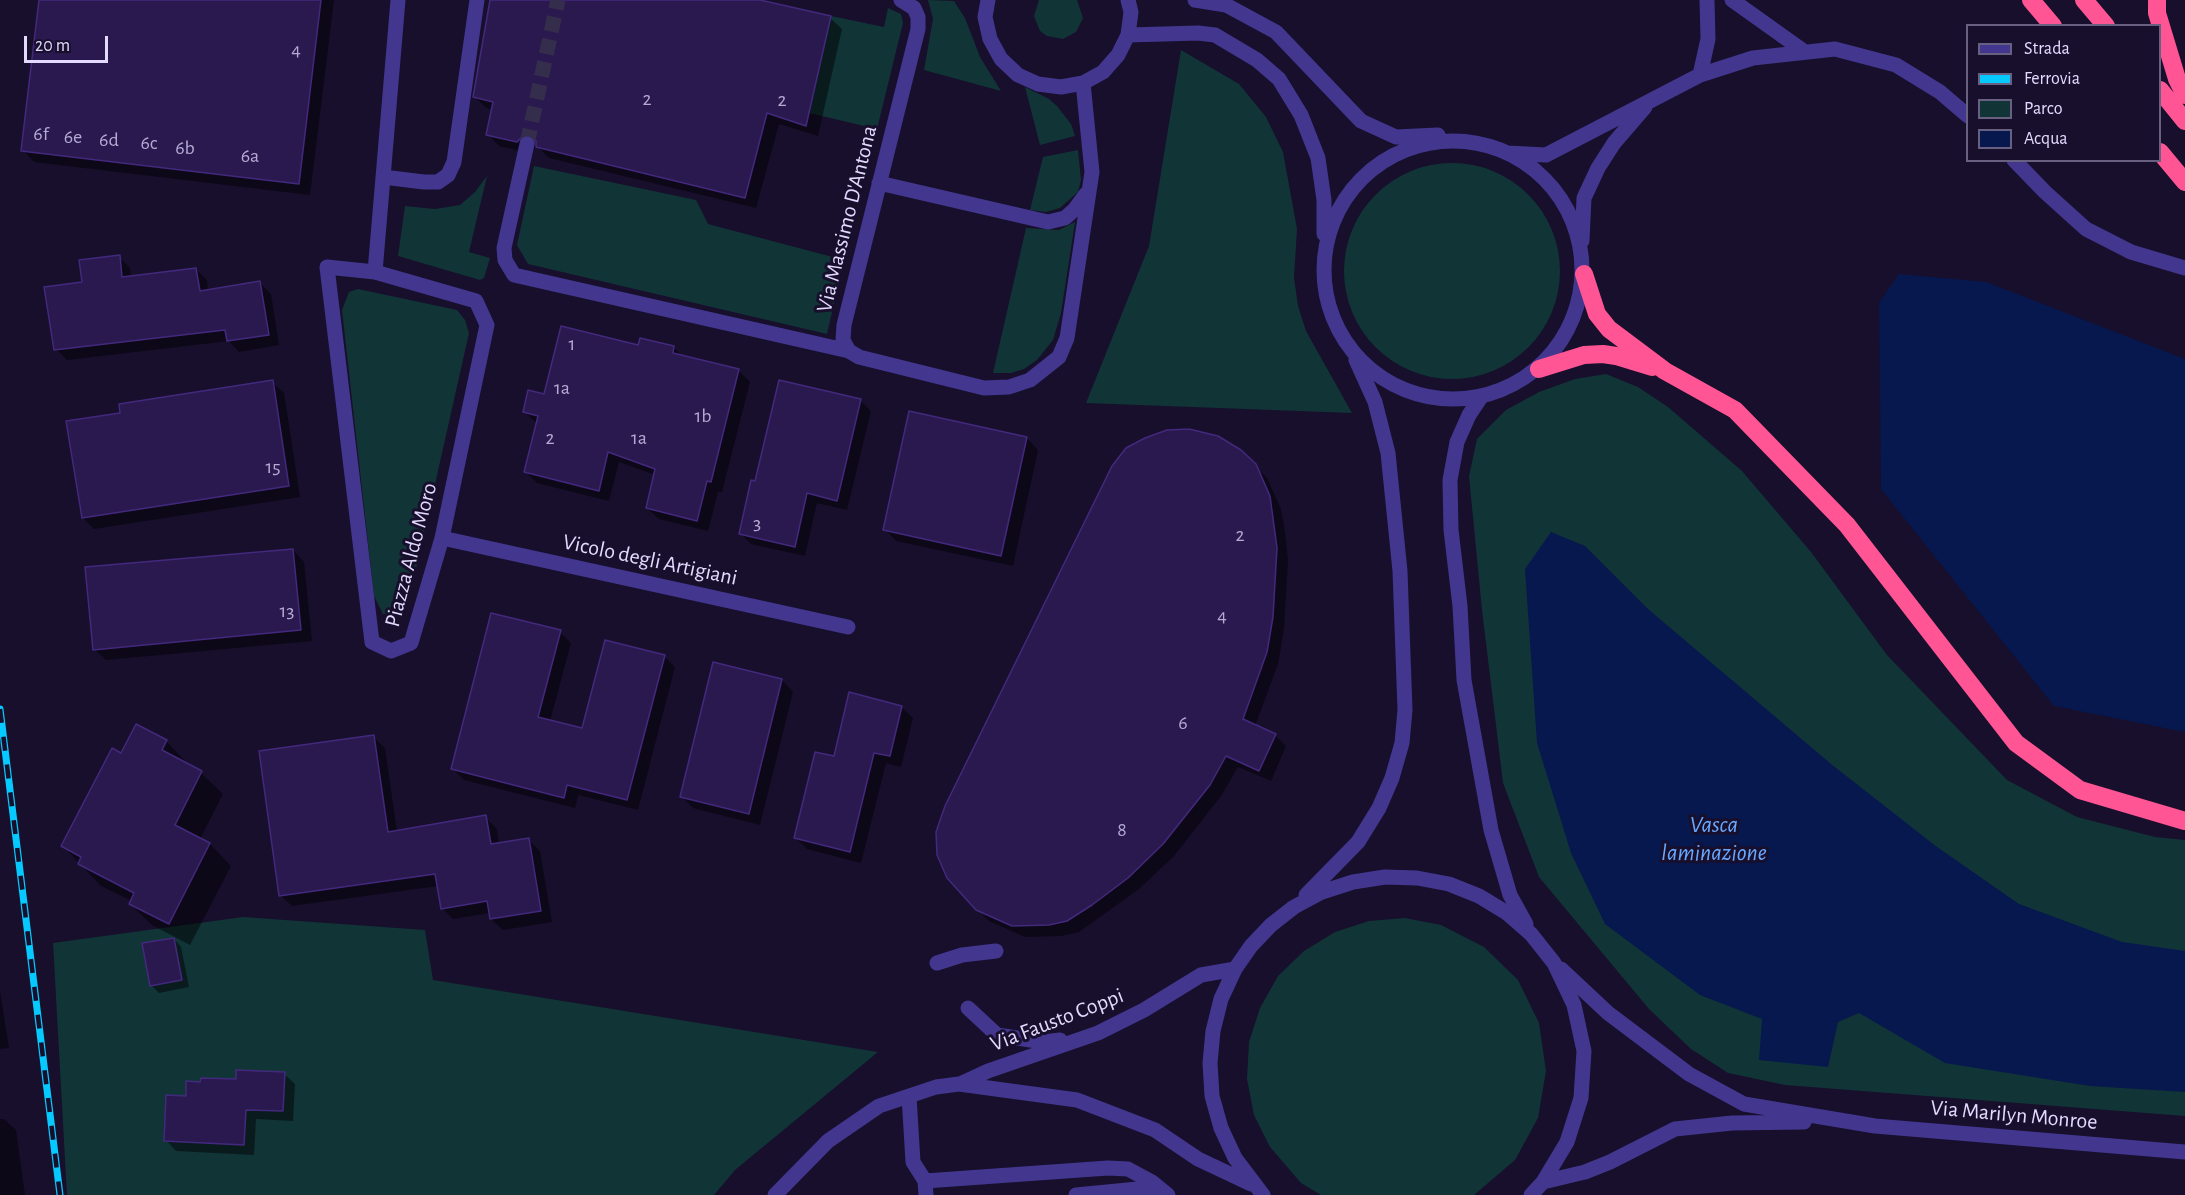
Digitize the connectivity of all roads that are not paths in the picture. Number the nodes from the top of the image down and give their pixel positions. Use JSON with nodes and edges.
{"nodes":[{"id":1,"x":398,"y":0,"type":"edge"},
{"id":2,"x":477,"y":0,"type":"edge"},
{"id":3,"x":901,"y":0,"type":"edge"},
{"id":4,"x":988,"y":0,"type":"edge"},
{"id":5,"x":1128,"y":0,"type":"edge"},
{"id":6,"x":1195,"y":0,"type":"edge"},
{"id":7,"x":1707,"y":0,"type":"edge"},
{"id":8,"x":1732,"y":0,"type":"edge"},
{"id":9,"x":2031,"y":0,"type":"edge"},
{"id":10,"x":2084,"y":0,"type":"edge"},
{"id":11,"x":2157,"y":0,"type":"edge"},
{"id":12,"x":2051,"y":24,"type":"edge"},
{"id":13,"x":2104,"y":24,"type":"edge"},
{"id":14,"x":2160,"y":24,"type":"edge"},
{"id":15,"x":2161,"y":26,"type":"edge"},
{"id":16,"x":1128,"y":35,"type":"junction"},
{"id":17,"x":1805,"y":52,"type":"junction"},
{"id":18,"x":1700,"y":75,"type":"junction"},
{"id":19,"x":1083,"y":82,"type":"junction"},
{"id":20,"x":2161,"y":91,"type":"edge"},
{"id":21,"x":2185,"y":95,"type":"edge"},
{"id":22,"x":1653,"y":98,"type":"junction"},
{"id":23,"x":1966,"y":114,"type":"edge"},
{"id":24,"x":2185,"y":121,"type":"edge"},
{"id":25,"x":1469,"y":142,"type":"junction"},
{"id":26,"x":527,"y":144,"type":"tunnel mouth"},
{"id":27,"x":1507,"y":153,"type":"junction"},
{"id":28,"x":2161,"y":153,"type":"edge"},
{"id":29,"x":2016,"y":162,"type":"edge"},
{"id":30,"x":383,"y":177,"type":"junction"},
{"id":31,"x":2185,"y":182,"type":"edge"},
{"id":32,"x":879,"y":183,"type":"junction"},
{"id":33,"x":1089,"y":189,"type":"junction"},
{"id":34,"x":1324,"y":253,"type":"junction"},
{"id":35,"x":1583,"y":267,"type":"junction"},
{"id":36,"x":2185,"y":268,"type":"edge"},
{"id":37,"x":375,"y":272,"type":"junction"},
{"id":38,"x":849,"y":351,"type":"junction"},
{"id":39,"x":1352,"y":352,"type":"junction"},
{"id":40,"x":1539,"y":369,"type":"junction"},
{"id":41,"x":1665,"y":371,"type":"junction"},
{"id":42,"x":1481,"y":397,"type":"junction"},
{"id":43,"x":442,"y":538,"type":"junction"},
{"id":44,"x":848,"y":627,"type":"dead end"},
{"id":45,"x":2183,"y":820,"type":"edge"},
{"id":46,"x":1294,"y":907,"type":"junction"},
{"id":47,"x":1531,"y":934,"type":"junction"},
{"id":48,"x":996,"y":951,"type":"dead end"},
{"id":49,"x":937,"y":963,"type":"dead end"},
{"id":50,"x":1554,"y":963,"type":"junction"},
{"id":51,"x":1235,"y":969,"type":"junction"},
{"id":52,"x":968,"y":1008,"type":"dead end"},
{"id":53,"x":1098,"y":1033,"type":"junction"},
{"id":54,"x":959,"y":1084,"type":"junction"},
{"id":55,"x":909,"y":1096,"type":"junction"},
{"id":56,"x":1840,"y":1122,"type":"junction"},
{"id":57,"x":2185,"y":1152,"type":"edge"},
{"id":58,"x":1543,"y":1182,"type":"junction"},
{"id":59,"x":926,"y":1188,"type":"edge"},
{"id":60,"x":1258,"y":1190,"type":"edge"},
{"id":61,"x":1166,"y":1193,"type":"edge"},
{"id":62,"x":775,"y":1195,"type":"edge"},
{"id":63,"x":1076,"y":1195,"type":"edge"},
{"id":64,"x":1531,"y":1195,"type":"edge"}],
"edges":[{"from":1,"to":30,"type":"street"},
{"from":2,"to":30,"type":"street"},
{"from":3,"to":32,"type":"street","name":"Via Massimo D'Antona"},
{"from":4,"to":19,"type":"street"},
{"from":5,"to":16,"type":"street"},
{"from":6,"to":25,"type":"street"},
{"from":7,"to":18,"type":"street"},
{"from":8,"to":17,"type":"street"},
{"from":9,"to":12,"type":"highway"},
{"from":10,"to":13,"type":"highway"},
{"from":11,"to":14,"type":"highway"},
{"from":15,"to":21,"type":"highway"},
{"from":16,"to":19,"type":"street"},
{"from":16,"to":34,"type":"street"},
{"from":17,"to":18,"type":"street"},
{"from":17,"to":23,"type":"street"},
{"from":18,"to":22,"type":"street"},
{"from":19,"to":33,"type":"street"},
{"from":20,"to":24,"type":"highway"},
{"from":22,"to":27,"type":"street"},
{"from":22,"to":35,"type":"street"},
{"from":25,"to":27,"type":"street"},
{"from":25,"to":34,"type":"street"},
{"from":26,"to":38,"type":"street"},
{"from":27,"to":35,"type":"street"},
{"from":28,"to":31,"type":"highway"},
{"from":29,"to":36,"type":"street"},
{"from":30,"to":37,"type":"street"},
{"from":32,"to":33,"type":"street"},
{"from":32,"to":38,"type":"street","name":"Via Massimo D'Antona"},
{"from":33,"to":38,"type":"street"},
{"from":34,"to":39,"type":"street"},
{"from":35,"to":40,"type":"street"},
{"from":35,"to":41,"type":"highway"},
{"from":37,"to":43,"type":"street","name":"Piazza Aldo Moro"},
{"from":37,"to":43,"type":"street","name":"Piazza Aldo Moro"},
{"from":39,"to":42,"type":"street"},
{"from":39,"to":46,"type":"street"},
{"from":40,"to":41,"type":"highway"},
{"from":40,"to":42,"type":"street"},
{"from":41,"to":45,"type":"highway"},
{"from":42,"to":47,"type":"street"},
{"from":43,"to":44,"type":"street","name":"Vicolo degli Artigiani"},
{"from":46,"to":47,"type":"street"},
{"from":46,"to":51,"type":"street"},
{"from":47,"to":50,"type":"street"},
{"from":48,"to":49,"type":"street"},
{"from":50,"to":56,"type":"street","name":"Via Marilyn Monroe"},
{"from":50,"to":58,"type":"street"},
{"from":51,"to":53,"type":"street","name":"Via Fausto Coppi"},
{"from":51,"to":60,"type":"street"},
{"from":52,"to":53,"type":"street"},
{"from":53,"to":54,"type":"street","name":"Via Fausto Coppi"},
{"from":54,"to":55,"type":"street","name":"Via Fausto Coppi"},
{"from":54,"to":60,"type":"street","name":"Via Fausto Coppi"},
{"from":55,"to":59,"type":"street"},
{"from":55,"to":62,"type":"street","name":"Via Fausto Coppi"},
{"from":56,"to":57,"type":"street","name":"Via Marilyn Monroe"},
{"from":56,"to":58,"type":"street","name":"Via Marilyn Monroe"},
{"from":58,"to":64,"type":"street"},
{"from":59,"to":61,"type":"street"},
{"from":61,"to":63,"type":"street"}]}
